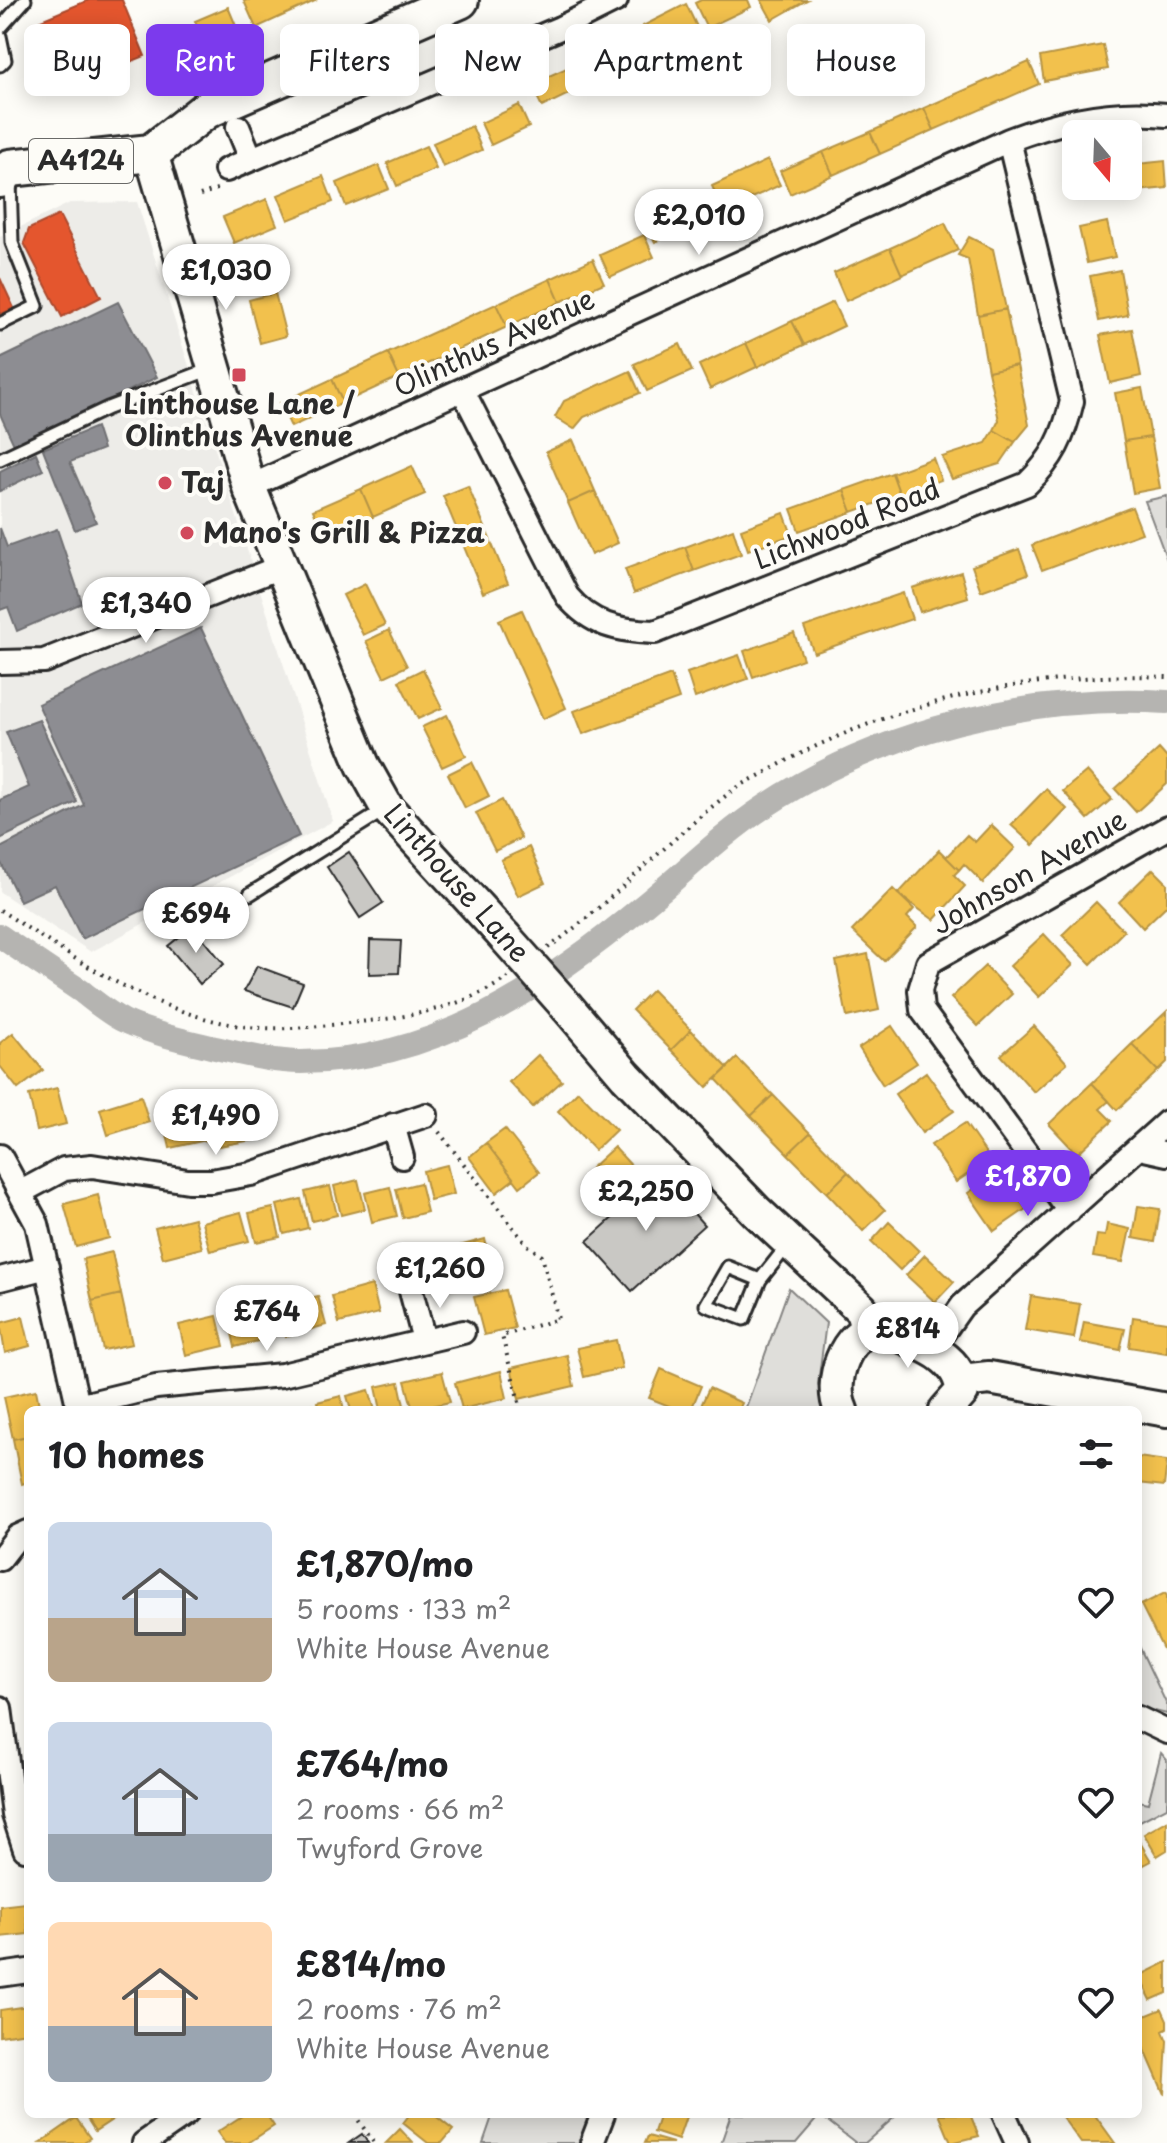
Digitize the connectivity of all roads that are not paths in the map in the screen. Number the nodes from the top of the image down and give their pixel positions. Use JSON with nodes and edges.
{"nodes":[{"id":1,"x":25,"y":0,"type":"edge"},
{"id":2,"x":460,"y":0,"type":"edge"},
{"id":3,"x":616,"y":0,"type":"edge"},
{"id":4,"x":0,"y":28,"type":"edge"},
{"id":5,"x":0,"y":36,"type":"edge"},
{"id":6,"x":0,"y":65,"type":"edge"},
{"id":7,"x":1167,"y":115,"type":"edge"},
{"id":8,"x":238,"y":127,"type":"dead end"},
{"id":9,"x":1009,"y":140,"type":"junction"},
{"id":10,"x":151,"y":153,"type":"junction"},
{"id":11,"x":251,"y":159,"type":"junction"},
{"id":12,"x":3,"y":166,"type":"edge"},
{"id":13,"x":226,"y":170,"type":"dead end"},
{"id":14,"x":0,"y":324,"type":"edge"},
{"id":15,"x":214,"y":368,"type":"junction"},
{"id":16,"x":463,"y":391,"type":"junction"},
{"id":17,"x":0,"y":459,"type":"edge"},
{"id":18,"x":249,"y":487,"type":"junction"},
{"id":19,"x":280,"y":567,"type":"junction"},
{"id":20,"x":0,"y":662,"type":"edge"},
{"id":21,"x":387,"y":808,"type":"junction"},
{"id":22,"x":1167,"y":828,"type":"edge"},
{"id":23,"x":250,"y":894,"type":"dead end"},
{"id":24,"x":426,"y":1115,"type":"road end"},
{"id":25,"x":1167,"y":1122,"type":"edge"},
{"id":26,"x":393,"y":1125,"type":"junction"},
{"id":27,"x":1140,"y":1148,"type":"junction"},
{"id":28,"x":1167,"y":1154,"type":"edge"},
{"id":29,"x":0,"y":1156,"type":"edge"},
{"id":30,"x":402,"y":1157,"type":"dead end"},
{"id":31,"x":21,"y":1192,"type":"junction"},
{"id":32,"x":1069,"y":1211,"type":"junction"},
{"id":33,"x":790,"y":1242,"type":"junction"},
{"id":34,"x":47,"y":1267,"type":"junction"},
{"id":35,"x":0,"y":1279,"type":"edge"},
{"id":36,"x":760,"y":1280,"type":"junction"},
{"id":37,"x":411,"y":1291,"type":"dead end"},
{"id":38,"x":867,"y":1328,"type":"junction"},
{"id":39,"x":463,"y":1332,"type":"dead end"},
{"id":40,"x":424,"y":1340,"type":"junction"},
{"id":41,"x":931,"y":1350,"type":"junction"},
{"id":42,"x":962,"y":1381,"type":"junction"},
{"id":43,"x":79,"y":1406,"type":"edge"},
{"id":44,"x":86,"y":1406,"type":"edge"},
{"id":45,"x":840,"y":1406,"type":"edge"},
{"id":46,"x":950,"y":1406,"type":"edge"},
{"id":47,"x":1167,"y":1410,"type":"edge"},
{"id":48,"x":24,"y":1534,"type":"edge"},
{"id":49,"x":0,"y":1559,"type":"edge"},
{"id":50,"x":0,"y":1708,"type":"edge"},
{"id":51,"x":1142,"y":1720,"type":"edge"},
{"id":52,"x":1167,"y":1732,"type":"edge"},
{"id":53,"x":7,"y":1817,"type":"edge"},
{"id":54,"x":24,"y":1847,"type":"edge"},
{"id":55,"x":24,"y":1972,"type":"edge"},
{"id":56,"x":0,"y":1975,"type":"edge"},
{"id":57,"x":180,"y":2118,"type":"edge"},
{"id":58,"x":601,"y":2118,"type":"edge"},
{"id":59,"x":1006,"y":2118,"type":"edge"},
{"id":60,"x":144,"y":2143,"type":"edge"},
{"id":61,"x":592,"y":2143,"type":"edge"},
{"id":62,"x":1017,"y":2143,"type":"edge"}],
"edges":[{"from":1,"to":4,"type":"lane"},
{"from":2,"to":10,"type":"main road","number":"A4124"},
{"from":3,"to":11,"type":"street"},
{"from":5,"to":6,"type":"lane"},
{"from":7,"to":9,"type":"street","name":"Olinthus Avenue"},
{"from":8,"to":11,"type":"street"},
{"from":9,"to":16,"type":"street","name":"Olinthus Avenue"},
{"from":9,"to":16,"type":"street","name":"Lichwood Road"},
{"from":10,"to":12,"type":"main road","number":"A4124"},
{"from":10,"to":15,"type":"street","name":"Linthouse Lane"},
{"from":11,"to":13,"type":"street"},
{"from":12,"to":14,"type":"lane"},
{"from":15,"to":17,"type":"lane"},
{"from":15,"to":18,"type":"street","name":"Linthouse Lane"},
{"from":16,"to":18,"type":"street","name":"Olinthus Avenue"},
{"from":18,"to":19,"type":"street","name":"Linthouse Lane"},
{"from":19,"to":20,"type":"street"},
{"from":19,"to":21,"type":"street","name":"Linthouse Lane"},
{"from":21,"to":23,"type":"lane"},
{"from":21,"to":33,"type":"street","name":"Linthouse Lane","bridge":true},
{"from":22,"to":32,"type":"street","name":"Johnson Avenue"},
{"from":24,"to":26,"type":"street"},
{"from":25,"to":27,"type":"street"},
{"from":26,"to":30,"type":"street"},
{"from":26,"to":31,"type":"street"},
{"from":27,"to":28,"type":"street"},
{"from":27,"to":32,"type":"street"},
{"from":29,"to":31,"type":"street"},
{"from":31,"to":34,"type":"street"},
{"from":32,"to":41,"type":"street"},
{"from":33,"to":36,"type":"lane"},
{"from":33,"to":38,"type":"street","name":"Linthouse Lane"},
{"from":34,"to":35,"type":"street"},
{"from":34,"to":43,"type":"street"},
{"from":36,"to":36,"type":"lane"},
{"from":37,"to":40,"type":"street"},
{"from":38,"to":41,"type":"street"},
{"from":38,"to":45,"type":"street"},
{"from":39,"to":40,"type":"street"},
{"from":40,"to":44,"type":"street"},
{"from":41,"to":42,"type":"street"},
{"from":42,"to":46,"type":"street"},
{"from":42,"to":47,"type":"street"},
{"from":48,"to":49,"type":"street"},
{"from":50,"to":53,"type":"street"},
{"from":51,"to":52,"type":"street"},
{"from":53,"to":54,"type":"street"},
{"from":55,"to":56,"type":"street"},
{"from":57,"to":60,"type":"street"},
{"from":58,"to":61,"type":"street"},
{"from":59,"to":62,"type":"street"}]}
